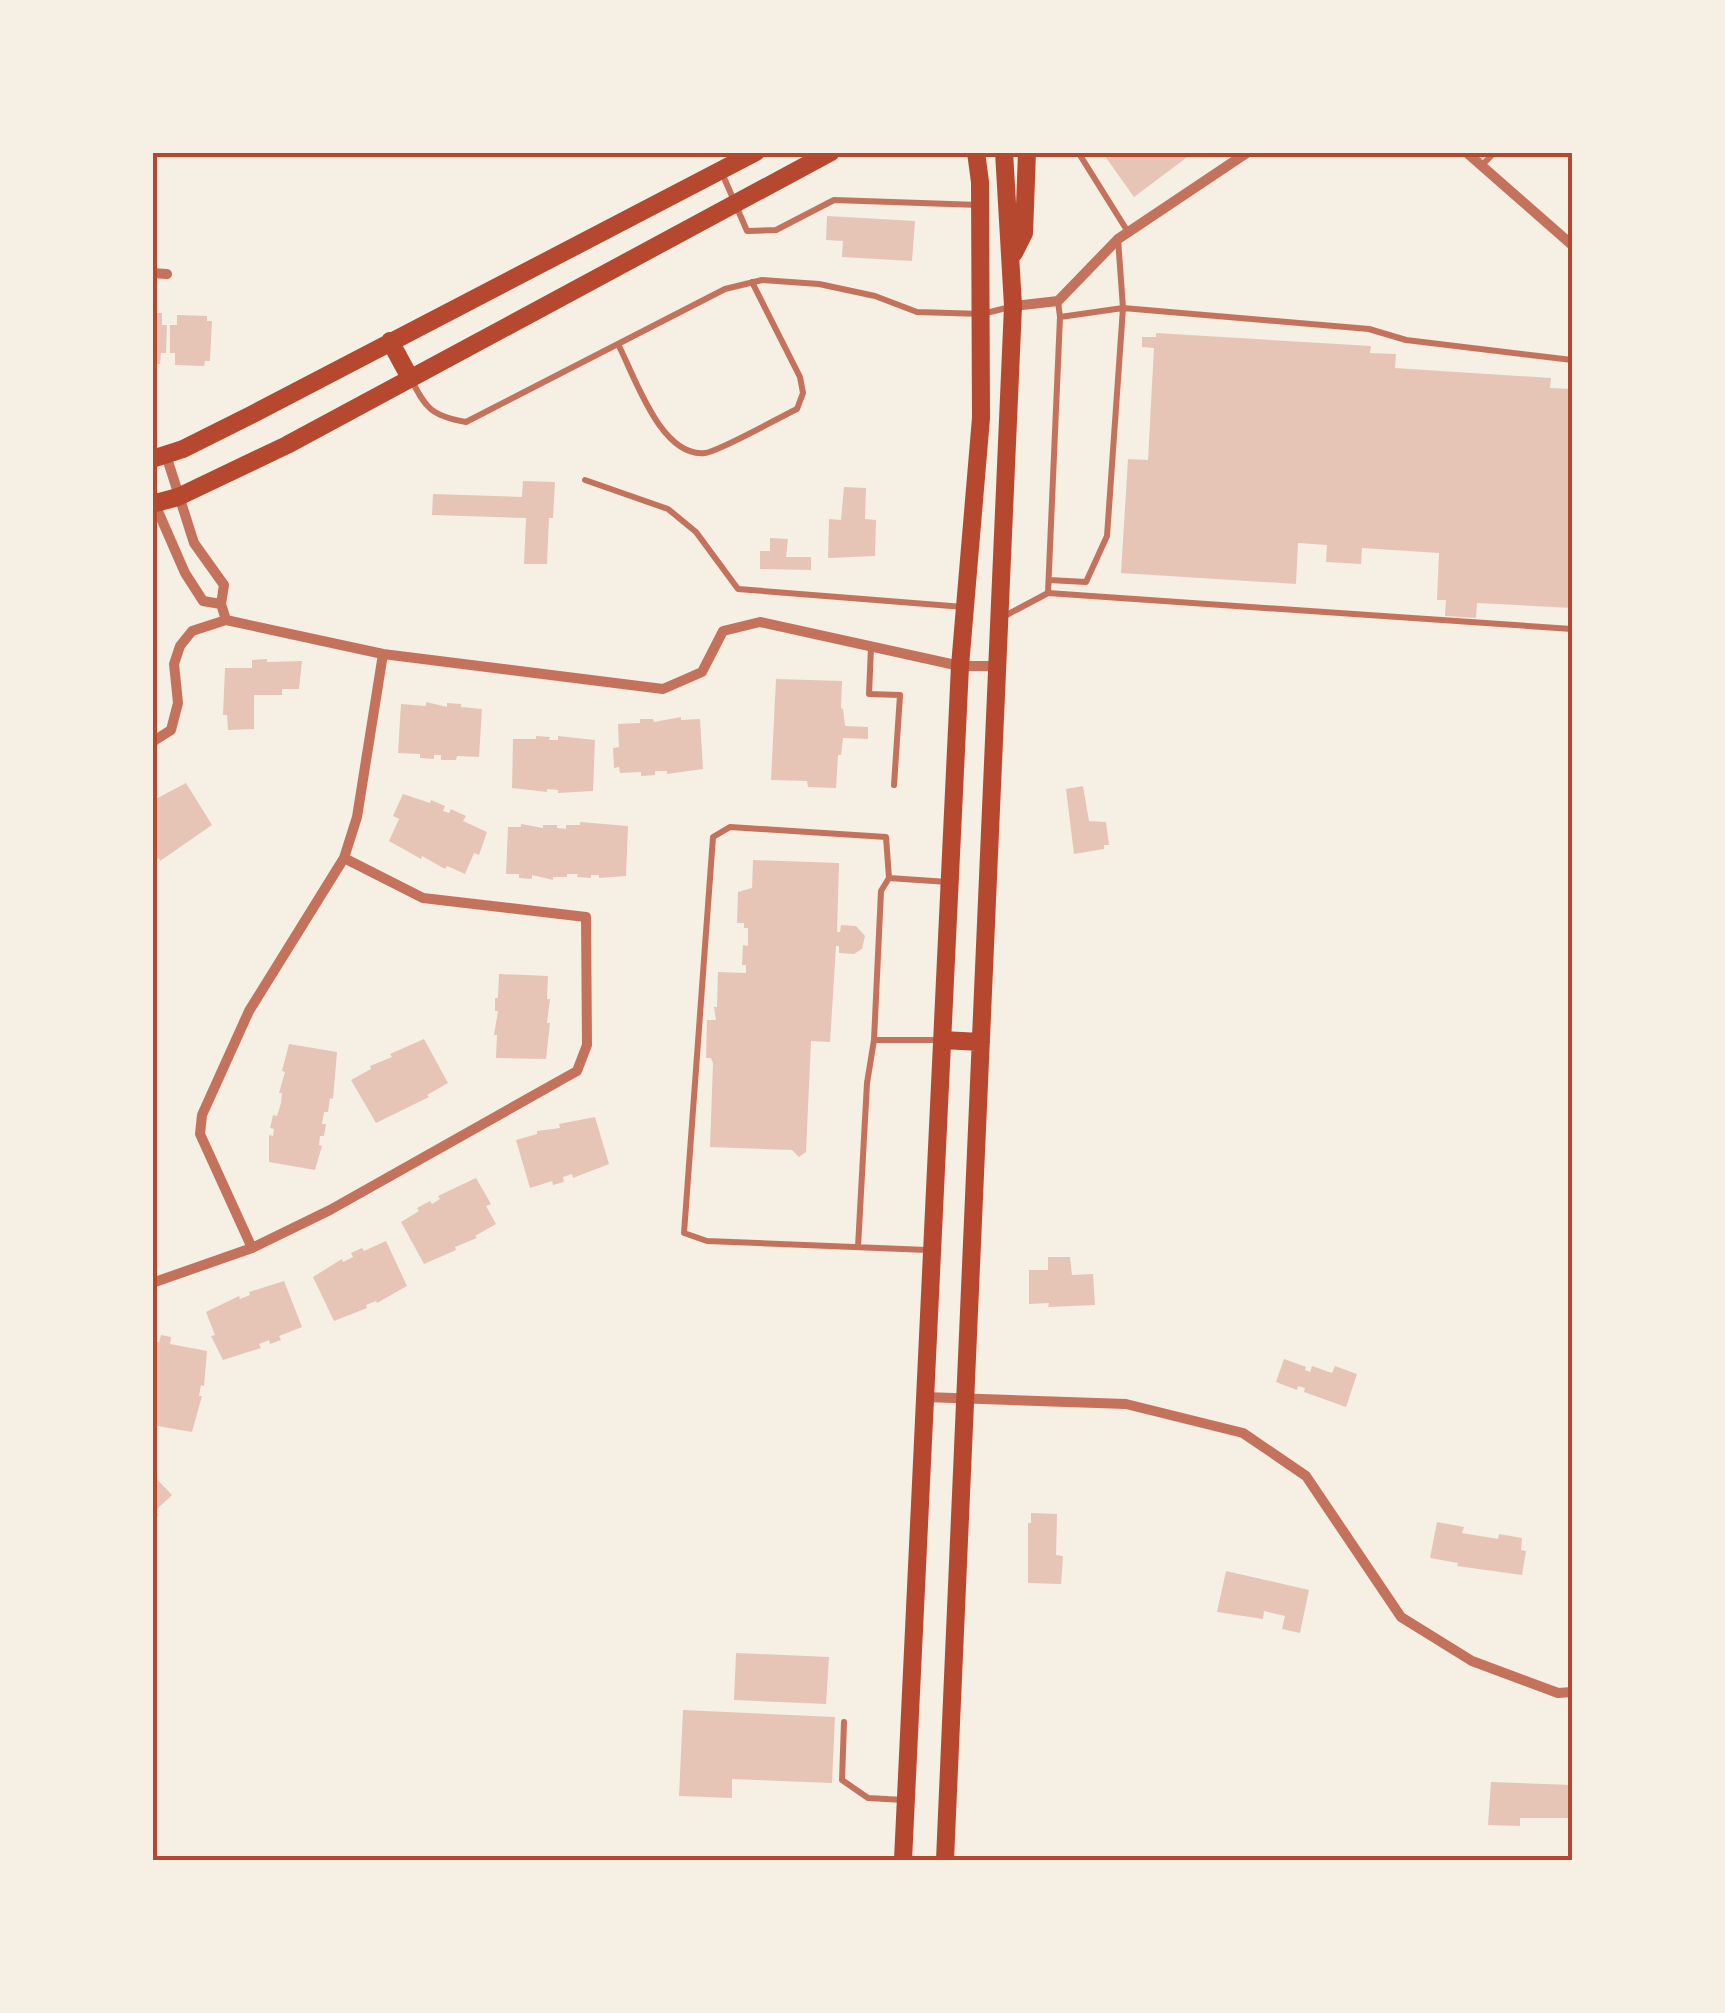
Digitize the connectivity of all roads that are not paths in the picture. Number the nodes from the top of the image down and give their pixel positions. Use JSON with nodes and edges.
{"nodes":[{"id":1,"x":756,"y":152,"type":"edge"},
{"id":2,"x":976,"y":152,"type":"edge"},
{"id":3,"x":1004,"y":152,"type":"edge"},
{"id":4,"x":1027,"y":152,"type":"edge"},
{"id":5,"x":1078,"y":152,"type":"edge"},
{"id":6,"x":1248,"y":152,"type":"edge"},
{"id":7,"x":1466,"y":152,"type":"edge"},
{"id":8,"x":1494,"y":152,"type":"edge"},
{"id":9,"x":829,"y":153,"type":"edge"},
{"id":10,"x":1481,"y":166,"type":"junction"},
{"id":11,"x":721,"y":170,"type":"junction"},
{"id":12,"x":736,"y":203,"type":"junction"},
{"id":13,"x":980,"y":206,"type":"junction"},
{"id":14,"x":1128,"y":232,"type":"junction"},
{"id":15,"x":1118,"y":239,"type":"junction"},
{"id":16,"x":1572,"y":245,"type":"edge"},
{"id":17,"x":1012,"y":258,"type":"junction"},
{"id":18,"x":152,"y":273,"type":"edge"},
{"id":19,"x":167,"y":274,"type":"dead end"},
{"id":20,"x":752,"y":282,"type":"junction"},
{"id":21,"x":1058,"y":301,"type":"junction"},
{"id":22,"x":1013,"y":306,"type":"junction"},
{"id":23,"x":1123,"y":308,"type":"junction"},
{"id":24,"x":982,"y":314,"type":"junction"},
{"id":25,"x":1060,"y":317,"type":"junction"},
{"id":26,"x":390,"y":341,"type":"junction"},
{"id":27,"x":618,"y":344,"type":"junction"},
{"id":28,"x":1572,"y":360,"type":"edge"},
{"id":29,"x":410,"y":378,"type":"junction"},
{"id":30,"x":159,"y":457,"type":"edge"},
{"id":31,"x":585,"y":480,"type":"dead end"},
{"id":32,"x":178,"y":498,"type":"junction"},
{"id":33,"x":153,"y":502,"type":"edge"},
{"id":34,"x":1049,"y":580,"type":"junction"},
{"id":35,"x":1048,"y":593,"type":"junction"},
{"id":36,"x":221,"y":604,"type":"junction"},
{"id":37,"x":965,"y":607,"type":"junction"},
{"id":38,"x":1002,"y":618,"type":"junction"},
{"id":39,"x":226,"y":620,"type":"junction"},
{"id":40,"x":1572,"y":630,"type":"edge"},
{"id":41,"x":871,"y":647,"type":"junction"},
{"id":42,"x":383,"y":654,"type":"junction"},
{"id":43,"x":960,"y":666,"type":"junction"},
{"id":44,"x":1000,"y":666,"type":"junction"},
{"id":45,"x":152,"y":742,"type":"edge"},
{"id":46,"x":894,"y":785,"type":"dead end"},
{"id":47,"x":344,"y":858,"type":"junction"},
{"id":48,"x":890,"y":878,"type":"junction"},
{"id":49,"x":949,"y":882,"type":"junction"},
{"id":50,"x":874,"y":1040,"type":"junction"},
{"id":51,"x":942,"y":1040,"type":"junction"},
{"id":52,"x":980,"y":1042,"type":"junction"},
{"id":53,"x":858,"y":1247,"type":"junction"},
{"id":54,"x":252,"y":1248,"type":"junction"},
{"id":55,"x":932,"y":1250,"type":"junction"},
{"id":56,"x":152,"y":1282,"type":"edge"},
{"id":57,"x":925,"y":1396,"type":"junction"},
{"id":58,"x":963,"y":1399,"type":"junction"},
{"id":59,"x":1572,"y":1692,"type":"edge"},
{"id":60,"x":844,"y":1722,"type":"dead end"},
{"id":61,"x":906,"y":1800,"type":"junction"},
{"id":62,"x":903,"y":1860,"type":"edge"},
{"id":63,"x":945,"y":1860,"type":"edge"}],
"edges":[{"from":1,"to":11,"type":"main road"},
{"from":2,"to":13,"type":"main road"},
{"from":3,"to":17,"type":"main road"},
{"from":4,"to":17,"type":"main road"},
{"from":5,"to":14,"type":"lane"},
{"from":6,"to":14,"type":"street"},
{"from":7,"to":10,"type":"street"},
{"from":8,"to":10,"type":"lane"},
{"from":9,"to":12,"type":"main road"},
{"from":10,"to":16,"type":"street"},
{"from":11,"to":12,"type":"lane"},
{"from":11,"to":26,"type":"main road"},
{"from":12,"to":13,"type":"lane"},
{"from":12,"to":29,"type":"main road"},
{"from":13,"to":24,"type":"main road"},
{"from":14,"to":15,"type":"street"},
{"from":15,"to":21,"type":"street"},
{"from":15,"to":23,"type":"lane"},
{"from":17,"to":22,"type":"main road"},
{"from":18,"to":19,"type":"street"},
{"from":20,"to":24,"type":"lane"},
{"from":20,"to":27,"type":"lane"},
{"from":20,"to":27,"type":"lane"},
{"from":21,"to":22,"type":"street"},
{"from":21,"to":25,"type":"lane"},
{"from":22,"to":24,"type":"lane"},
{"from":22,"to":38,"type":"main road"},
{"from":23,"to":25,"type":"lane"},
{"from":23,"to":28,"type":"lane"},
{"from":23,"to":34,"type":"lane"},
{"from":24,"to":37,"type":"main road"},
{"from":25,"to":34,"type":"lane"},
{"from":26,"to":29,"type":"main road"},
{"from":26,"to":30,"type":"main road"},
{"from":27,"to":29,"type":"lane"},
{"from":29,"to":32,"type":"main road"},
{"from":30,"to":32,"type":"street"},
{"from":31,"to":37,"type":"lane"},
{"from":32,"to":33,"type":"main road"},
{"from":32,"to":36,"type":"street"},
{"from":33,"to":36,"type":"street"},
{"from":34,"to":35,"type":"lane"},
{"from":35,"to":38,"type":"lane"},
{"from":35,"to":40,"type":"lane"},
{"from":36,"to":39,"type":"street"},
{"from":37,"to":43,"type":"main road"},
{"from":38,"to":44,"type":"main road"},
{"from":39,"to":42,"type":"street"},
{"from":39,"to":45,"type":"street"},
{"from":41,"to":42,"type":"street"},
{"from":41,"to":43,"type":"street"},
{"from":41,"to":46,"type":"lane"},
{"from":42,"to":47,"type":"street"},
{"from":43,"to":44,"type":"street"},
{"from":43,"to":49,"type":"main road"},
{"from":44,"to":52,"type":"main road"},
{"from":47,"to":54,"type":"street"},
{"from":47,"to":54,"type":"street"},
{"from":48,"to":49,"type":"lane"},
{"from":48,"to":50,"type":"lane"},
{"from":48,"to":53,"type":"lane"},
{"from":49,"to":51,"type":"main road"},
{"from":50,"to":51,"type":"lane"},
{"from":50,"to":53,"type":"lane"},
{"from":51,"to":52,"type":"main road"},
{"from":51,"to":55,"type":"main road"},
{"from":52,"to":58,"type":"main road"},
{"from":53,"to":55,"type":"lane"},
{"from":54,"to":56,"type":"street"},
{"from":55,"to":57,"type":"main road"},
{"from":57,"to":58,"type":"street"},
{"from":57,"to":61,"type":"main road"},
{"from":58,"to":59,"type":"street"},
{"from":58,"to":63,"type":"main road"},
{"from":60,"to":61,"type":"lane"},
{"from":61,"to":62,"type":"main road"}]}
